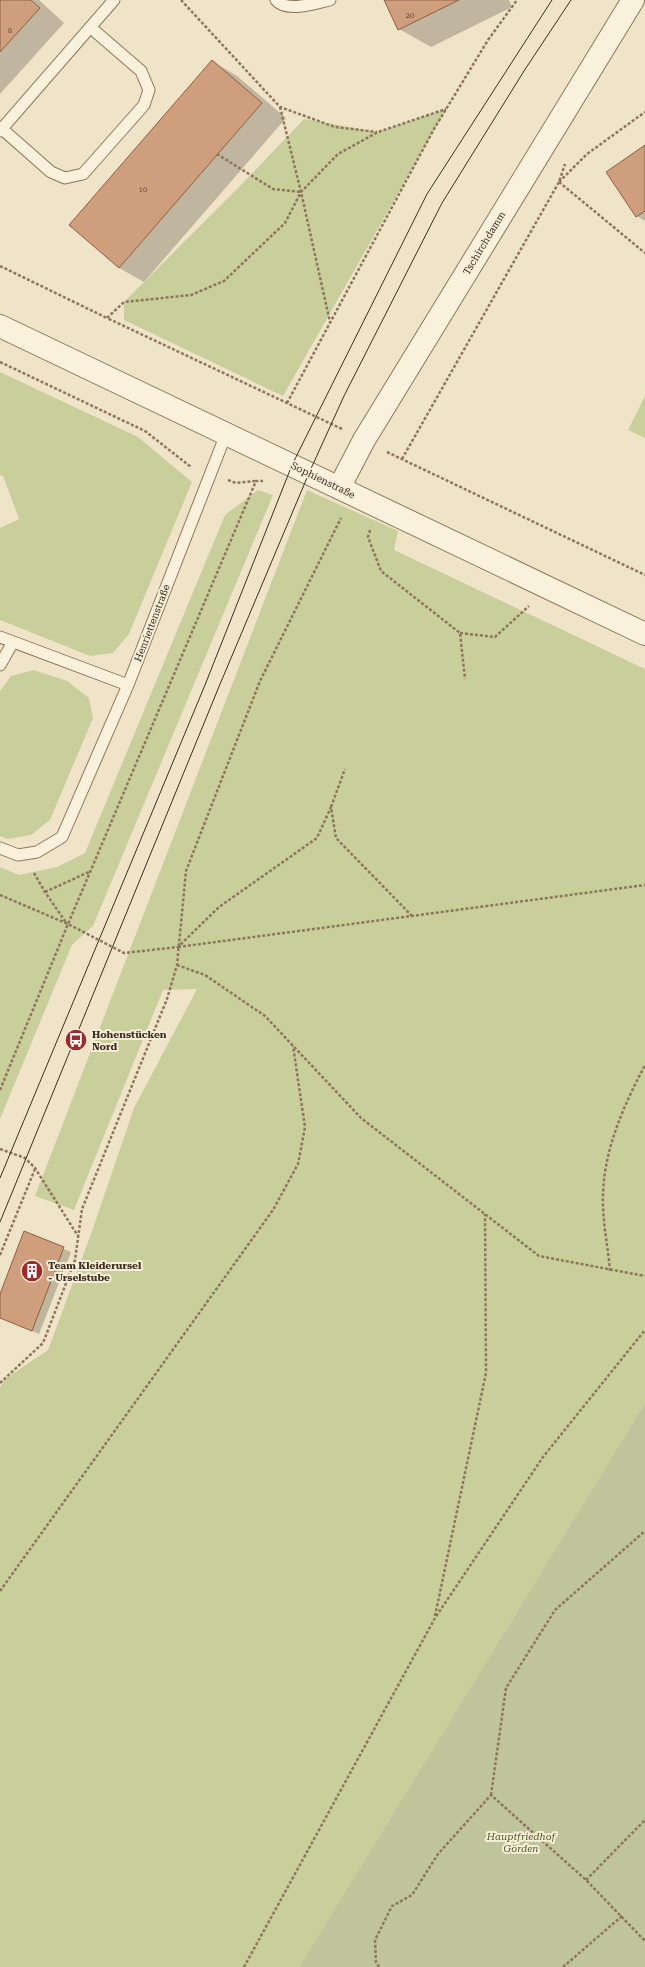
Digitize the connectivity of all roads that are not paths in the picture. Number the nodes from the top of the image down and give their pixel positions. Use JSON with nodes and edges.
{"nodes":[{"id":1,"x":114,"y":0,"type":"edge"},
{"id":2,"x":276,"y":0,"type":"edge"},
{"id":3,"x":330,"y":0,"type":"edge"},
{"id":4,"x":633,"y":0,"type":"edge"},
{"id":5,"x":90,"y":27,"type":"junction"},
{"id":6,"x":1,"y":130,"type":"edge"},
{"id":7,"x":0,"y":326,"type":"edge"},
{"id":8,"x":226,"y":434,"type":"junction"},
{"id":9,"x":339,"y":488,"type":"junction"},
{"id":10,"x":645,"y":634,"type":"edge"},
{"id":11,"x":0,"y":637,"type":"edge"},
{"id":12,"x":13,"y":642,"type":"junction"},
{"id":13,"x":0,"y":666,"type":"edge"},
{"id":14,"x":128,"y":685,"type":"junction"},
{"id":15,"x":0,"y":848,"type":"edge"}],
"edges":[{"from":1,"to":5,"type":"lane"},
{"from":2,"to":3,"type":"lane"},
{"from":4,"to":9,"type":"street","name":"Tschirchdamm"},
{"from":5,"to":6,"type":"lane"},
{"from":5,"to":6,"type":"lane"},
{"from":7,"to":8,"type":"street","name":"Sophienstraße"},
{"from":8,"to":9,"type":"street","name":"Sophienstraße"},
{"from":8,"to":14,"type":"lane","name":"Henriettenstraße"},
{"from":9,"to":10,"type":"street","name":"Sophienstraße"},
{"from":11,"to":12,"type":"lane"},
{"from":12,"to":13,"type":"lane"},
{"from":12,"to":14,"type":"lane"},
{"from":14,"to":15,"type":"lane","name":"Henriettenstraße"}]}
